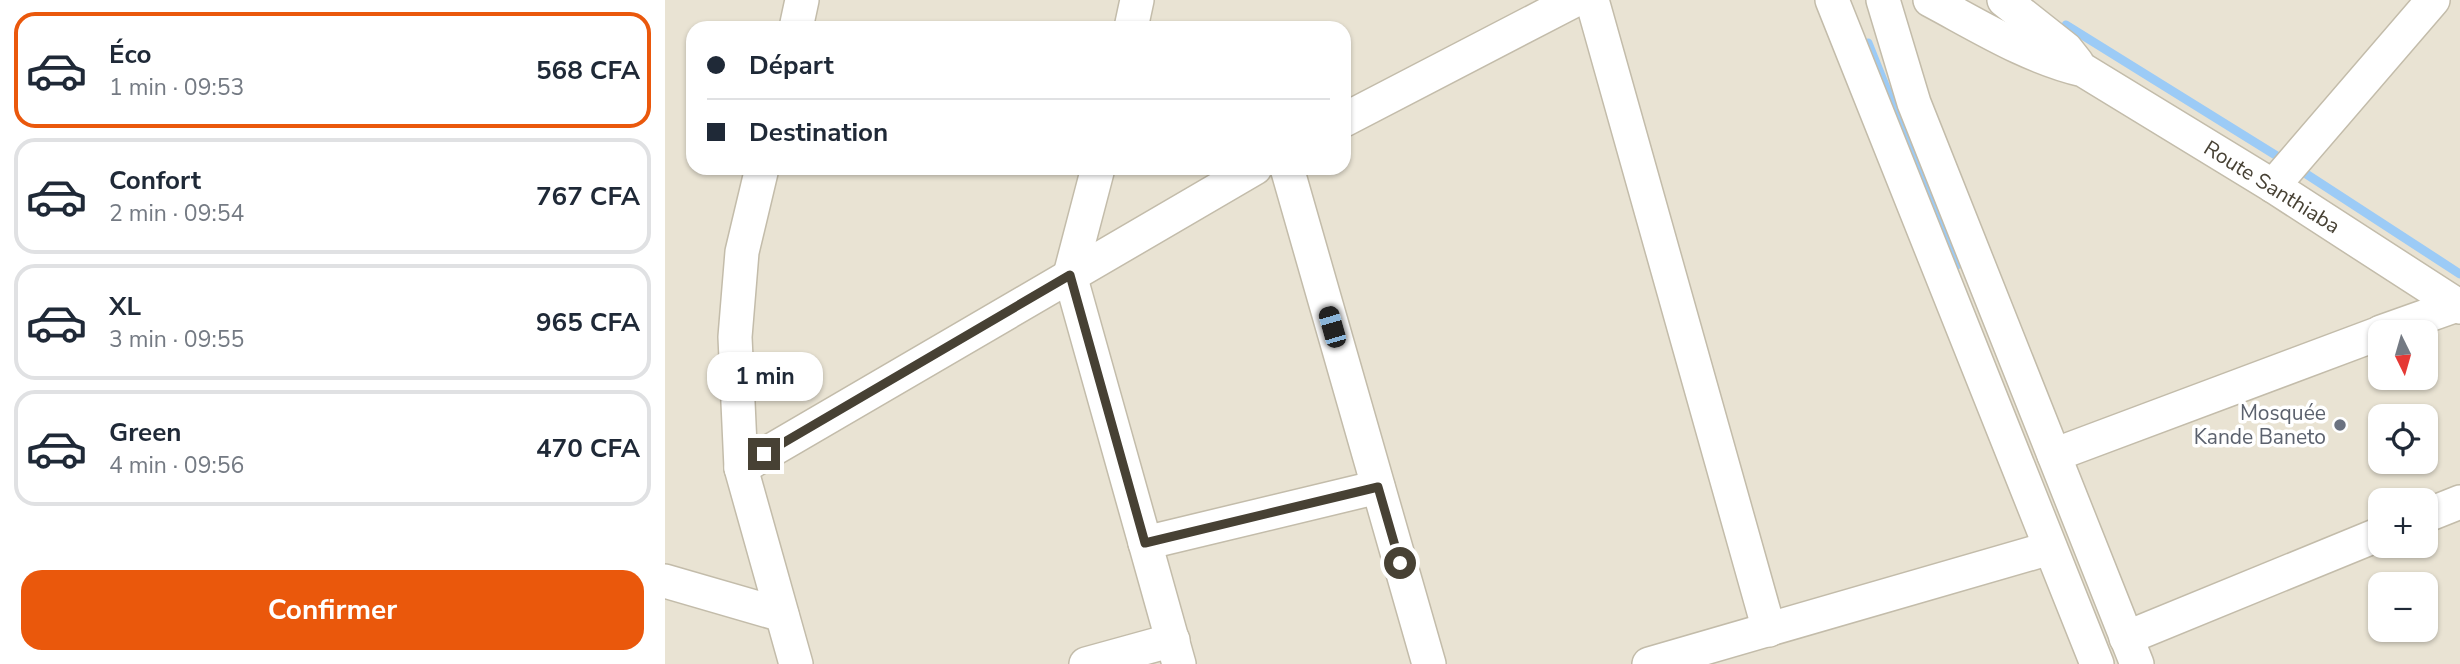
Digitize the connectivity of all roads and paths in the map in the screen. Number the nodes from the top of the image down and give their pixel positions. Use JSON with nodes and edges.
{"nodes":[{"id":1,"x":802,"y":0,"type":"edge"},
{"id":2,"x":1137,"y":0,"type":"edge"},
{"id":3,"x":1575,"y":0,"type":"edge"},
{"id":4,"x":1592,"y":0,"type":"edge"},
{"id":5,"x":1832,"y":0,"type":"edge"},
{"id":6,"x":1883,"y":0,"type":"edge"},
{"id":7,"x":1930,"y":0,"type":"edge"},
{"id":8,"x":2004,"y":0,"type":"edge"},
{"id":9,"x":2433,"y":0,"type":"edge"},
{"id":10,"x":798,"y":21,"type":"edge"},
{"id":11,"x":1132,"y":21,"type":"edge"},
{"id":12,"x":2083,"y":70,"type":"junction"},
{"id":13,"x":1351,"y":116,"type":"edge"},
{"id":14,"x":760,"y":175,"type":"edge"},
{"id":15,"x":1096,"y":175,"type":"edge"},
{"id":16,"x":1243,"y":175,"type":"edge"},
{"id":17,"x":1289,"y":175,"type":"edge"},
{"id":18,"x":2273,"y":186,"type":"junction"},
{"id":19,"x":1070,"y":275,"type":"junction"},
{"id":20,"x":2458,"y":306,"type":"edge"},
{"id":21,"x":2418,"y":320,"type":"edge"},
{"id":22,"x":2368,"y":338,"type":"edge"},
{"id":23,"x":2054,"y":455,"type":"junction"},
{"id":24,"x":741,"y":468,"type":"junction"},
{"id":25,"x":1378,"y":487,"type":"junction"},
{"id":26,"x":2460,"y":502,"type":"edge"},
{"id":27,"x":2438,"y":511,"type":"edge"},
{"id":28,"x":2368,"y":540,"type":"edge"},
{"id":29,"x":1145,"y":543,"type":"junction"},
{"id":30,"x":2050,"y":548,"type":"junction"},
{"id":31,"x":665,"y":581,"type":"edge"},
{"id":32,"x":782,"y":615,"type":"junction"},
{"id":33,"x":1769,"y":630,"type":"junction"},
{"id":34,"x":2131,"y":651,"type":"edge"},
{"id":35,"x":1176,"y":652,"type":"edge"},
{"id":36,"x":1721,"y":654,"type":"edge"},
{"id":37,"x":796,"y":664,"type":"edge"},
{"id":38,"x":1086,"y":664,"type":"edge"},
{"id":39,"x":1429,"y":664,"type":"edge"},
{"id":40,"x":1649,"y":664,"type":"edge"},
{"id":41,"x":2097,"y":664,"type":"edge"}],
"edges":[{"from":1,"to":10,"type":"street"},
{"from":2,"to":11,"type":"street"},
{"from":3,"to":13,"type":"street"},
{"from":4,"to":33,"type":"street"},
{"from":5,"to":30,"type":"street"},
{"from":6,"to":23,"type":"street"},
{"from":7,"to":12,"type":"street","name":"Route Santhiaba"},
{"from":8,"to":12,"type":"street","name":"Route Santhiaba"},
{"from":9,"to":18,"type":"street"},
{"from":12,"to":18,"type":"street","name":"Route Santhiaba"},
{"from":14,"to":24,"type":"street"},
{"from":15,"to":19,"type":"street"},
{"from":16,"to":19,"type":"street"},
{"from":17,"to":25,"type":"street"},
{"from":18,"to":20,"type":"street","name":"Route Santhiaba"},
{"from":19,"to":24,"type":"street"},
{"from":19,"to":29,"type":"street"},
{"from":20,"to":21,"type":"street"},
{"from":22,"to":23,"type":"street"},
{"from":23,"to":34,"type":"street"},
{"from":24,"to":32,"type":"street"},
{"from":25,"to":29,"type":"street"},
{"from":25,"to":39,"type":"street"},
{"from":26,"to":27,"type":"street"},
{"from":28,"to":34,"type":"street"},
{"from":29,"to":35,"type":"street"},
{"from":30,"to":33,"type":"street"},
{"from":30,"to":41,"type":"street"},
{"from":31,"to":32,"type":"street"},
{"from":32,"to":37,"type":"street"},
{"from":33,"to":36,"type":"street"},
{"from":35,"to":38,"type":"street"},
{"from":36,"to":40,"type":"street"}]}
